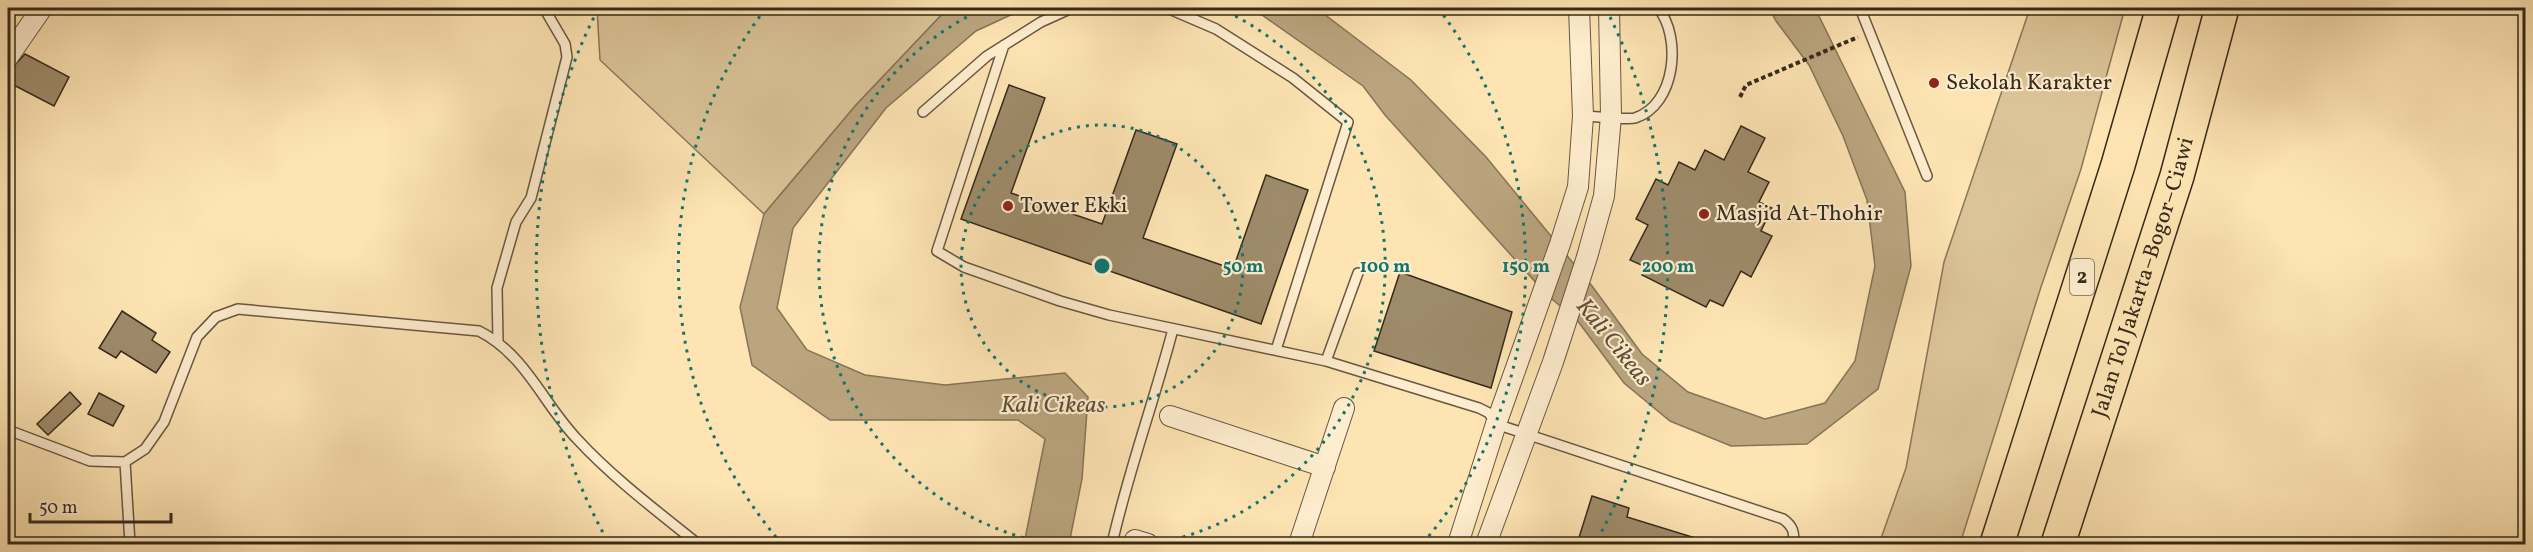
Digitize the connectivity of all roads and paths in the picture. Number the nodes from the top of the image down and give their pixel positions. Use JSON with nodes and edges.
{"nodes":[{"id":1,"x":42,"y":8,"type":"edge"},
{"id":2,"x":544,"y":8,"type":"edge"},
{"id":3,"x":1072,"y":8,"type":"edge"},
{"id":4,"x":1167,"y":8,"type":"edge"},
{"id":5,"x":1609,"y":8,"type":"edge"},
{"id":6,"x":1658,"y":8,"type":"edge"},
{"id":7,"x":1855,"y":8,"type":"edge"},
{"id":8,"x":1860,"y":8,"type":"edge"},
{"id":9,"x":2163,"y":8,"type":"edge"},
{"id":10,"x":2223,"y":8,"type":"edge"},
{"id":11,"x":1583,"y":9,"type":"edge"},
{"id":12,"x":1864,"y":34,"type":"dead end"},
{"id":13,"x":1850,"y":40,"type":"dead end"},
{"id":14,"x":1004,"y":45,"type":"junction"},
{"id":15,"x":8,"y":57,"type":"edge"},
{"id":16,"x":1740,"y":97,"type":"dead end"},
{"id":17,"x":923,"y":112,"type":"dead end"},
{"id":18,"x":1584,"y":116,"type":"junction"},
{"id":19,"x":1611,"y":116,"type":"junction"},
{"id":20,"x":1927,"y":176,"type":"dead end"},
{"id":21,"x":1358,"y":273,"type":"dead end"},
{"id":22,"x":1173,"y":329,"type":"junction"},
{"id":23,"x":498,"y":341,"type":"junction"},
{"id":24,"x":1276,"y":350,"type":"junction"},
{"id":25,"x":1326,"y":361,"type":"junction"},
{"id":26,"x":1344,"y":408,"type":"dead end"},
{"id":27,"x":1170,"y":416,"type":"dead end"},
{"id":28,"x":1496,"y":424,"type":"junction"},
{"id":29,"x":8,"y":430,"type":"edge"},
{"id":30,"x":1525,"y":434,"type":"junction"},
{"id":31,"x":124,"y":462,"type":"junction"},
{"id":32,"x":1325,"y":467,"type":"junction"},
{"id":33,"x":130,"y":544,"type":"edge"},
{"id":34,"x":698,"y":544,"type":"edge"},
{"id":35,"x":1113,"y":544,"type":"edge"},
{"id":36,"x":1299,"y":544,"type":"edge"},
{"id":37,"x":1458,"y":544,"type":"edge"},
{"id":38,"x":1486,"y":544,"type":"edge"},
{"id":39,"x":1793,"y":544,"type":"edge"},
{"id":40,"x":1997,"y":544,"type":"edge"},
{"id":41,"x":2058,"y":544,"type":"edge"}],
"edges":[{"from":1,"to":15,"type":"street"},
{"from":2,"to":23,"type":"lane"},
{"from":3,"to":14,"type":"lane"},
{"from":4,"to":24,"type":"lane"},
{"from":5,"to":19,"type":"street"},
{"from":6,"to":19,"type":"lane"},
{"from":7,"to":12,"type":"lane"},
{"from":8,"to":20,"type":"lane"},
{"from":9,"to":40,"type":"highway","number":"2"},
{"from":10,"to":41,"type":"highway","name":"Jalan Tol Jakarta–Bogor–Ciawi"},
{"from":11,"to":18,"type":"street"},
{"from":13,"to":16,"type":"path"},
{"from":14,"to":17,"type":"lane"},
{"from":14,"to":22,"type":"lane"},
{"from":18,"to":19,"type":"lane"},
{"from":18,"to":28,"type":"street"},
{"from":19,"to":30,"type":"street"},
{"from":21,"to":25,"type":"lane"},
{"from":22,"to":24,"type":"lane"},
{"from":22,"to":35,"type":"lane"},
{"from":23,"to":31,"type":"lane"},
{"from":23,"to":34,"type":"lane"},
{"from":24,"to":25,"type":"lane"},
{"from":25,"to":28,"type":"lane"},
{"from":26,"to":32,"type":"street"},
{"from":27,"to":32,"type":"street"},
{"from":28,"to":30,"type":"lane"},
{"from":28,"to":37,"type":"street"},
{"from":29,"to":31,"type":"lane"},
{"from":30,"to":38,"type":"street"},
{"from":30,"to":39,"type":"lane"},
{"from":31,"to":33,"type":"lane"},
{"from":32,"to":36,"type":"street"}]}
